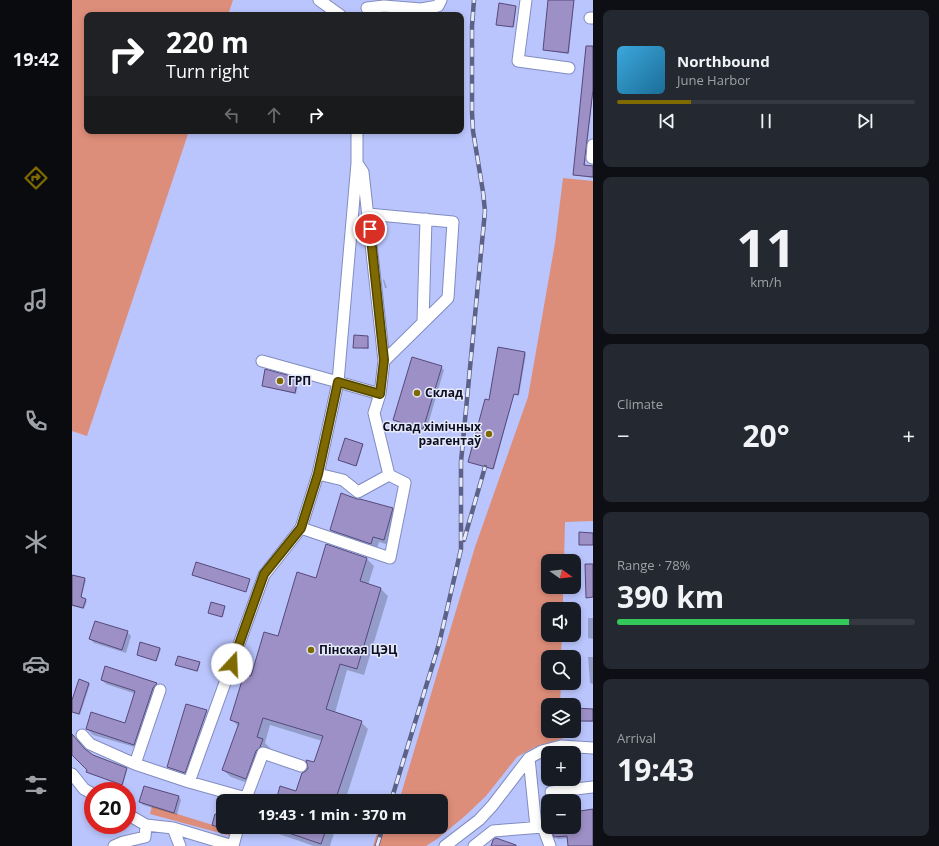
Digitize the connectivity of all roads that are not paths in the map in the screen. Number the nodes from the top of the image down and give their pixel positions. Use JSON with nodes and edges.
{"nodes":[{"id":1,"x":319,"y":0,"type":"edge"},
{"id":2,"x":441,"y":0,"type":"edge"},
{"id":3,"x":526,"y":0,"type":"edge"},
{"id":4,"x":366,"y":8,"type":"edge"},
{"id":5,"x":336,"y":12,"type":"edge"},
{"id":6,"x":569,"y":68,"type":"dead end"},
{"id":7,"x":357,"y":134,"type":"edge"},
{"id":8,"x":593,"y":145,"type":"edge"},
{"id":9,"x":592,"y":158,"type":"dead end"},
{"id":10,"x":357,"y":163,"type":"junction"},
{"id":11,"x":368,"y":214,"type":"junction"},
{"id":12,"x":426,"y":219,"type":"junction"},
{"id":13,"x":423,"y":322,"type":"junction"},
{"id":14,"x":384,"y":360,"type":"junction"},
{"id":15,"x":262,"y":361,"type":"dead end"},
{"id":16,"x":338,"y":382,"type":"junction"},
{"id":17,"x":380,"y":394,"type":"junction"},
{"id":18,"x":318,"y":474,"type":"junction"},
{"id":19,"x":389,"y":474,"type":"junction"},
{"id":20,"x":301,"y":528,"type":"junction"},
{"id":21,"x":160,"y":690,"type":"dead end"},
{"id":22,"x":82,"y":734,"type":"dead end"},
{"id":23,"x":593,"y":748,"type":"edge"},
{"id":24,"x":529,"y":758,"type":"junction"},
{"id":25,"x":134,"y":764,"type":"junction"},
{"id":26,"x":301,"y":766,"type":"dead end"},
{"id":27,"x":72,"y":774,"type":"edge"},
{"id":28,"x":189,"y":782,"type":"junction"},
{"id":29,"x":593,"y":787,"type":"edge"},
{"id":30,"x":84,"y":789,"type":"edge"},
{"id":31,"x":551,"y":792,"type":"dead end"},
{"id":32,"x":226,"y":794,"type":"edge"},
{"id":33,"x":247,"y":794,"type":"edge"},
{"id":34,"x":136,"y":819,"type":"edge"},
{"id":35,"x":146,"y":825,"type":"junction"},
{"id":36,"x":536,"y":827,"type":"junction"},
{"id":37,"x":173,"y":828,"type":"junction"},
{"id":38,"x":236,"y":834,"type":"edge"},
{"id":39,"x":114,"y":846,"type":"edge"},
{"id":40,"x":180,"y":846,"type":"edge"},
{"id":41,"x":233,"y":846,"type":"edge"},
{"id":42,"x":444,"y":846,"type":"edge"},
{"id":43,"x":474,"y":846,"type":"edge"},
{"id":44,"x":550,"y":846,"type":"edge"}],
"edges":[{"from":1,"to":5,"type":"street"},
{"from":2,"to":4,"type":"street"},
{"from":3,"to":6,"type":"street"},
{"from":7,"to":10,"type":"street"},
{"from":8,"to":9,"type":"street"},
{"from":10,"to":11,"type":"street"},
{"from":10,"to":16,"type":"street"},
{"from":11,"to":12,"type":"street"},
{"from":11,"to":14,"type":"street"},
{"from":12,"to":13,"type":"street"},
{"from":12,"to":13,"type":"street"},
{"from":13,"to":14,"type":"street"},
{"from":14,"to":17,"type":"street"},
{"from":15,"to":16,"type":"street"},
{"from":16,"to":17,"type":"street"},
{"from":16,"to":18,"type":"street"},
{"from":17,"to":19,"type":"street"},
{"from":18,"to":19,"type":"street"},
{"from":18,"to":20,"type":"street"},
{"from":19,"to":20,"type":"street"},
{"from":20,"to":28,"type":"street"},
{"from":21,"to":25,"type":"street"},
{"from":22,"to":25,"type":"street"},
{"from":23,"to":24,"type":"street"},
{"from":24,"to":36,"type":"street"},
{"from":24,"to":42,"type":"street"},
{"from":25,"to":28,"type":"street"},
{"from":26,"to":33,"type":"street"},
{"from":27,"to":30,"type":"street"},
{"from":28,"to":32,"type":"street"},
{"from":29,"to":31,"type":"street"},
{"from":34,"to":35,"type":"street"},
{"from":35,"to":37,"type":"street"},
{"from":35,"to":39,"type":"street"},
{"from":36,"to":43,"type":"street"},
{"from":36,"to":44,"type":"street"},
{"from":37,"to":40,"type":"street"},
{"from":37,"to":41,"type":"street"},
{"from":38,"to":41,"type":"street"}]}
